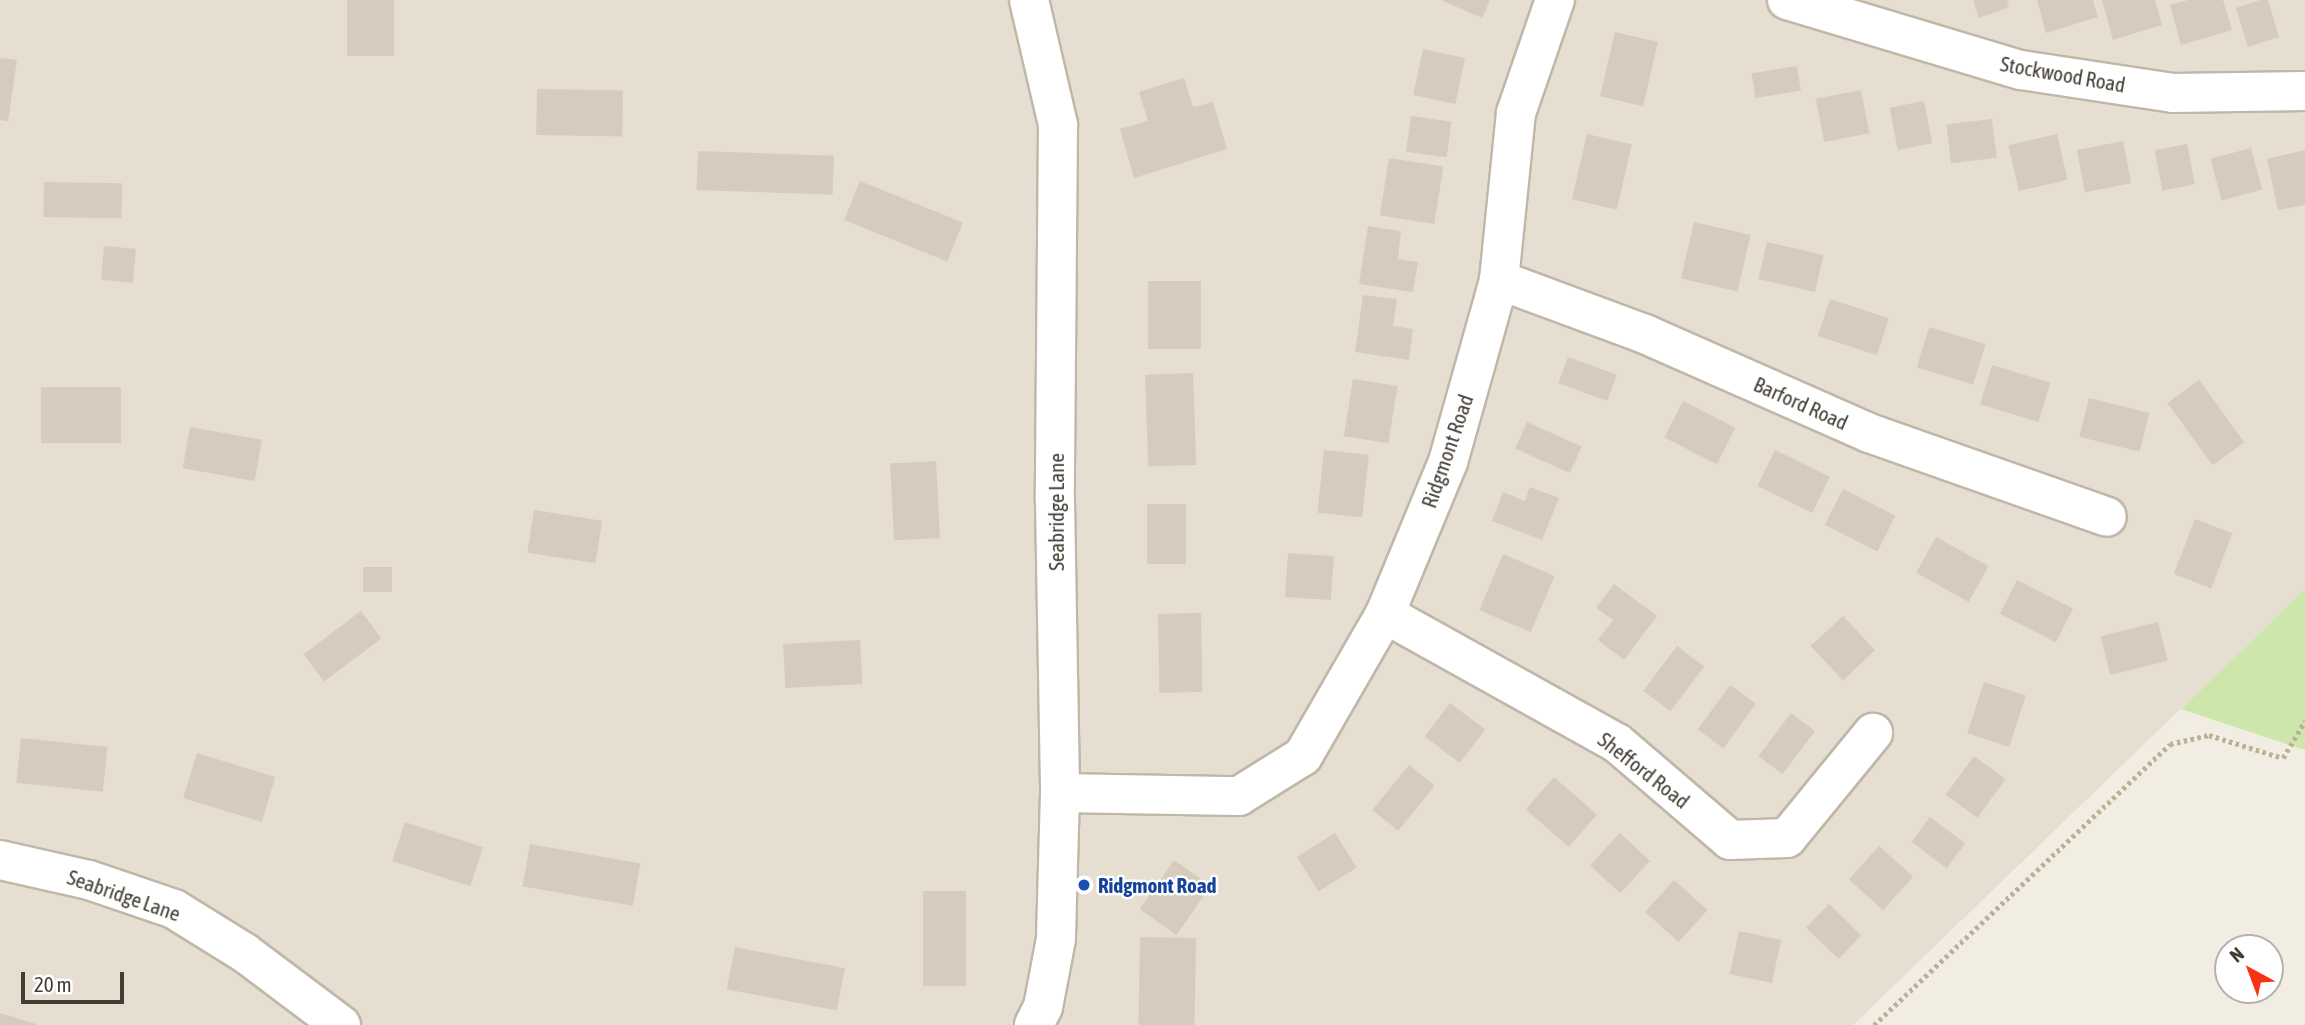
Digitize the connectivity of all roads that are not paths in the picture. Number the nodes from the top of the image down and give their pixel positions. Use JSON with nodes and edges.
{"nodes":[{"id":1,"x":1029,"y":0,"type":"edge"},
{"id":2,"x":1555,"y":0,"type":"edge"},
{"id":3,"x":1787,"y":0,"type":"edge"},
{"id":4,"x":2305,"y":91,"type":"edge"},
{"id":5,"x":1499,"y":280,"type":"junction"},
{"id":6,"x":2107,"y":517,"type":"dead end"},
{"id":7,"x":1385,"y":614,"type":"junction"},
{"id":8,"x":1873,"y":733,"type":"dead end"},
{"id":9,"x":1060,"y":793,"type":"junction"},
{"id":10,"x":0,"y":860,"type":"edge"},
{"id":11,"x":341,"y":1025,"type":"edge"},
{"id":12,"x":1034,"y":1025,"type":"edge"}],
"edges":[{"from":1,"to":9,"type":"street","name":"Seabridge Lane"},
{"from":2,"to":5,"type":"street","name":"Ridgmont Road"},
{"from":3,"to":4,"type":"street","name":"Stockwood Road"},
{"from":5,"to":6,"type":"street","name":"Barford Road"},
{"from":5,"to":7,"type":"street","name":"Ridgmont Road"},
{"from":7,"to":8,"type":"street","name":"Shefford Road"},
{"from":7,"to":9,"type":"street","name":"Ridgmont Road"},
{"from":9,"to":12,"type":"street","name":"Seabridge Lane"},
{"from":10,"to":11,"type":"street","name":"Seabridge Lane"}]}
